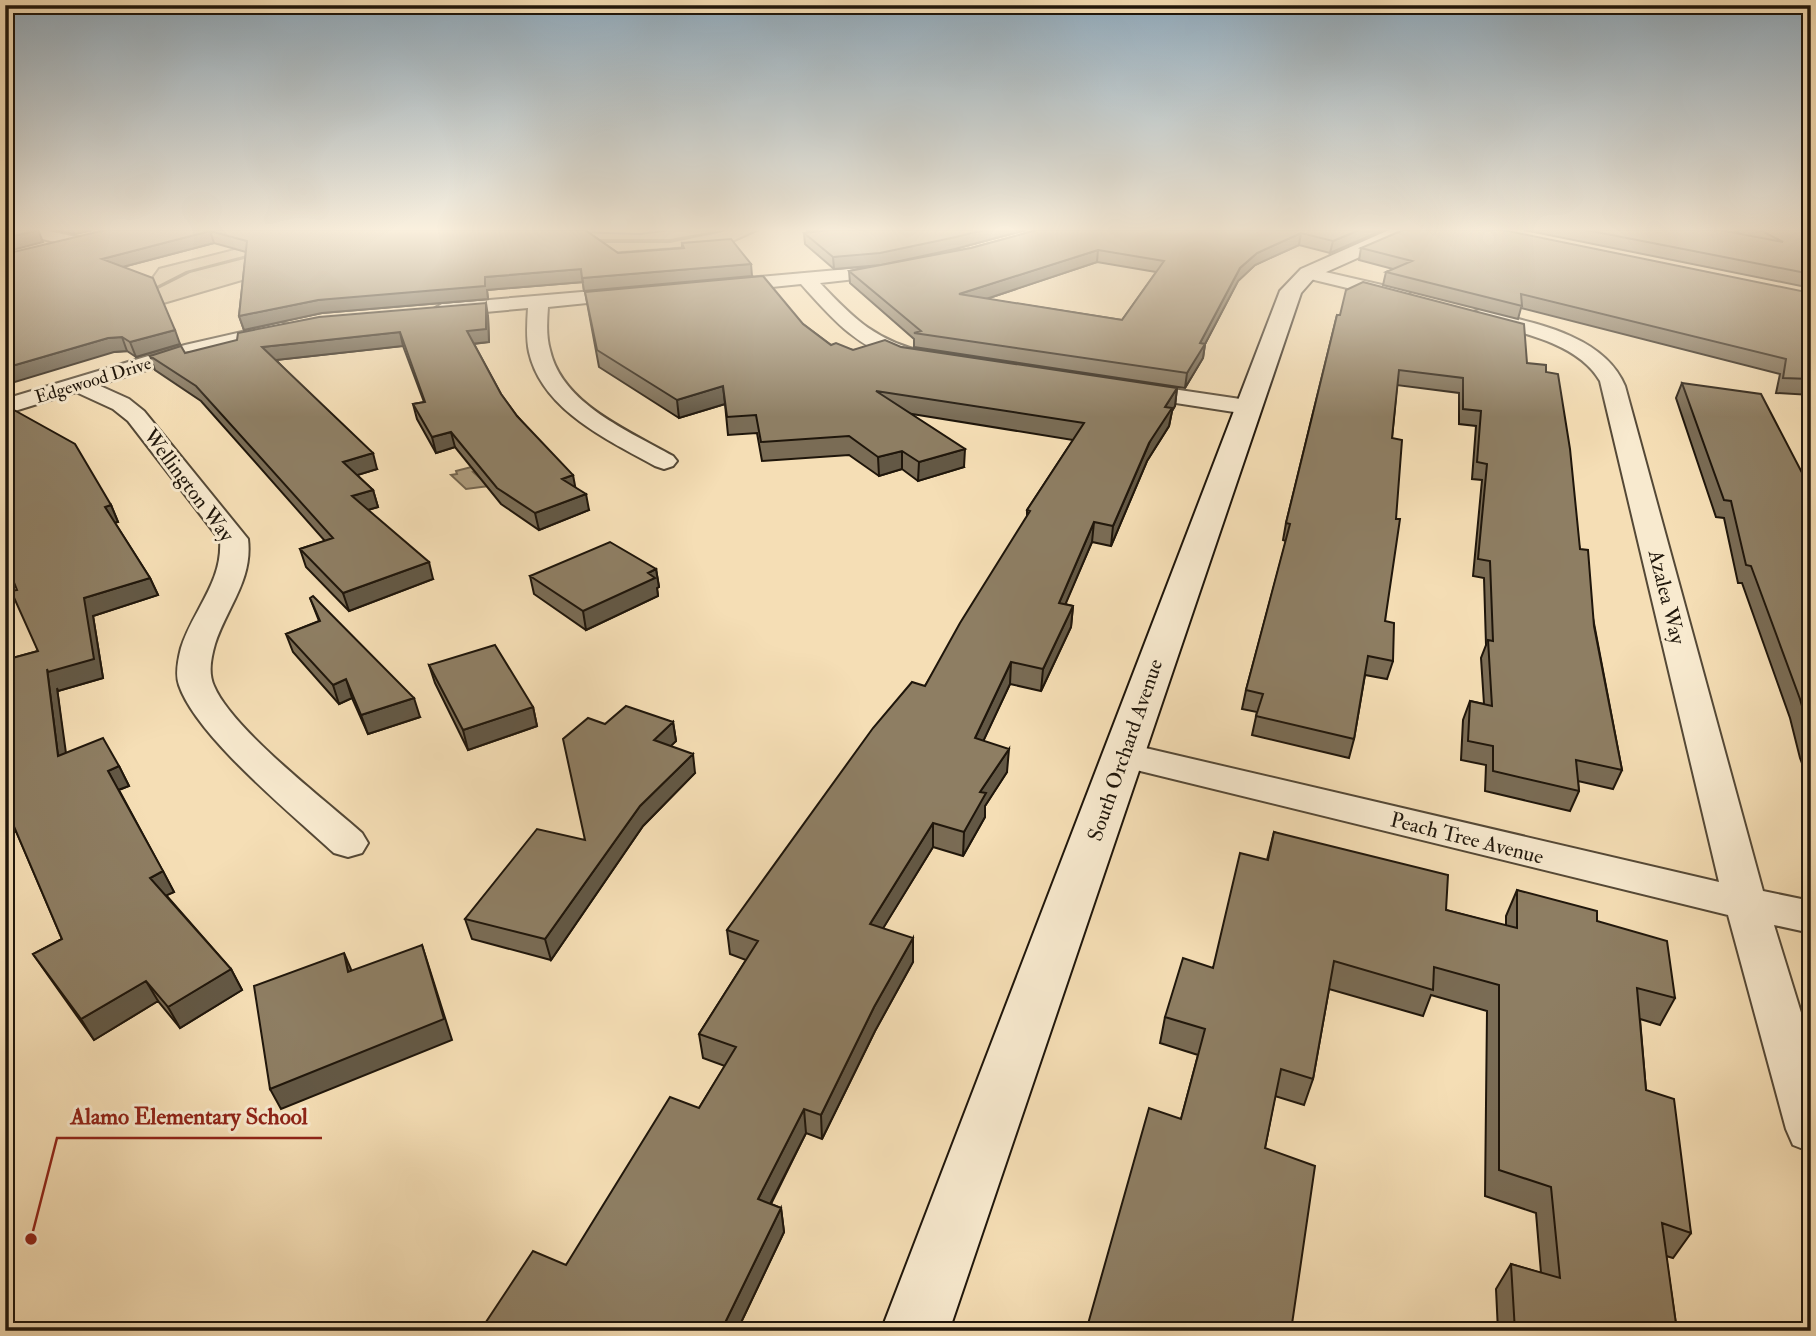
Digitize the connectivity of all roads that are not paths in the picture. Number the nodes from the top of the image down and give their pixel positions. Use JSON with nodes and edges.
{"nodes":[{"id":1,"x":818,"y":292,"type":"edge"},
{"id":2,"x":1290,"y":292,"type":"edge"},
{"id":3,"x":1389,"y":292,"type":"edge"},
{"id":4,"x":645,"y":293,"type":"edge"},
{"id":5,"x":538,"y":302,"type":"junction"},
{"id":6,"x":428,"y":312,"type":"edge"},
{"id":7,"x":300,"y":326,"type":"edge"},
{"id":8,"x":937,"y":362,"type":"edge"},
{"id":9,"x":79,"y":384,"type":"junction"},
{"id":10,"x":1111,"y":387,"type":"edge"},
{"id":11,"x":5,"y":407,"type":"edge"},
{"id":12,"x":1247,"y":407,"type":"junction"},
{"id":13,"x":664,"y":461,"type":"dead end"},
{"id":14,"x":1124,"y":755,"type":"junction"},
{"id":15,"x":348,"y":843,"type":"dead end"},
{"id":16,"x":1744,"y":902,"type":"junction"},
{"id":17,"x":1811,"y":917,"type":"edge"},
{"id":18,"x":1811,"y":1129,"type":"edge"},
{"id":19,"x":915,"y":1331,"type":"edge"}],
"edges":[{"from":1,"to":8,"type":"street"},
{"from":2,"to":12,"type":"street","name":"South Orchard Avenue"},
{"from":3,"to":16,"type":"street","name":"Azalea Way"},
{"from":4,"to":5,"type":"street"},
{"from":5,"to":6,"type":"street"},
{"from":5,"to":13,"type":"street"},
{"from":7,"to":9,"type":"street","name":"Edgewood Drive"},
{"from":9,"to":11,"type":"street","name":"Edgewood Drive"},
{"from":9,"to":15,"type":"street","name":"Wellington Way"},
{"from":10,"to":12,"type":"street"},
{"from":12,"to":14,"type":"street","name":"South Orchard Avenue"},
{"from":14,"to":16,"type":"street","name":"Peach Tree Avenue"},
{"from":14,"to":19,"type":"street","name":"South Orchard Avenue"},
{"from":16,"to":17,"type":"street","name":"Peach Tree Avenue"},
{"from":16,"to":18,"type":"street","name":"Azalea Way"}]}
